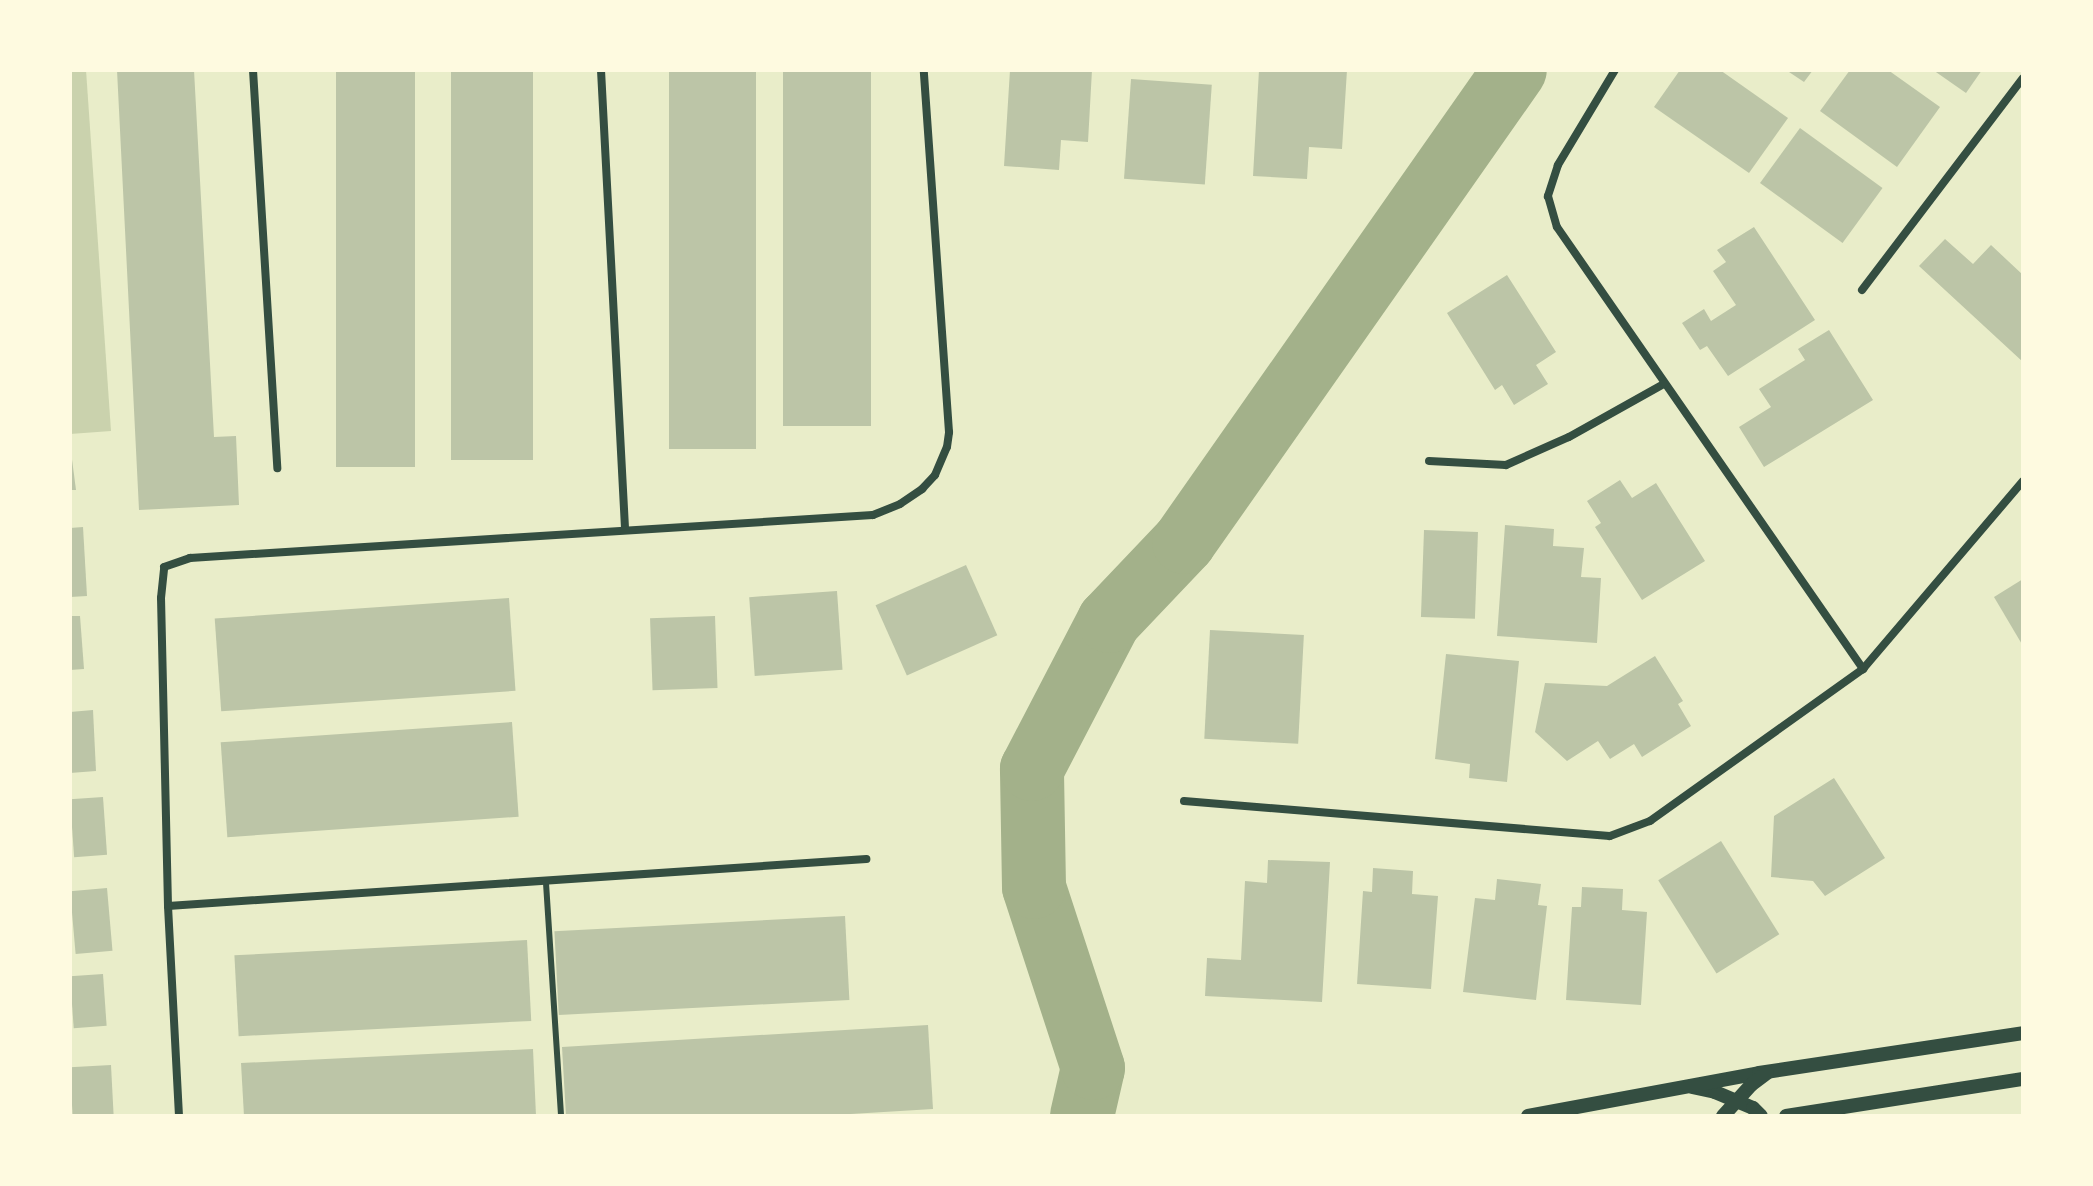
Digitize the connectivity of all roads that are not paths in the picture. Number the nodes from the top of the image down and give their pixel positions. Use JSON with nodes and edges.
{"nodes":[{"id":1,"x":253,"y":70,"type":"edge"},
{"id":2,"x":601,"y":70,"type":"edge"},
{"id":3,"x":924,"y":70,"type":"edge"},
{"id":4,"x":1615,"y":70,"type":"edge"},
{"id":5,"x":2023,"y":78,"type":"edge"},
{"id":6,"x":1862,"y":290,"type":"dead end"},
{"id":7,"x":1664,"y":384,"type":"junction"},
{"id":8,"x":1429,"y":461,"type":"dead end"},
{"id":9,"x":277,"y":468,"type":"dead end"},
{"id":10,"x":2023,"y":481,"type":"edge"},
{"id":11,"x":625,"y":528,"type":"junction"},
{"id":12,"x":1863,"y":669,"type":"junction"},
{"id":13,"x":1184,"y":801,"type":"dead end"},
{"id":14,"x":866,"y":859,"type":"dead end"},
{"id":15,"x":546,"y":883,"type":"junction"},
{"id":16,"x":168,"y":906,"type":"junction"},
{"id":17,"x":2023,"y":1033,"type":"edge"},
{"id":18,"x":1770,"y":1071,"type":"junction"},
{"id":19,"x":2023,"y":1079,"type":"edge"},
{"id":20,"x":1684,"y":1086,"type":"junction"},
{"id":21,"x":1737,"y":1102,"type":"junction"},
{"id":22,"x":1860,"y":1105,"type":"junction"},
{"id":23,"x":179,"y":1116,"type":"edge"},
{"id":24,"x":561,"y":1116,"type":"edge"},
{"id":25,"x":1528,"y":1116,"type":"edge"},
{"id":26,"x":1723,"y":1116,"type":"edge"},
{"id":27,"x":1761,"y":1116,"type":"edge"},
{"id":28,"x":1786,"y":1116,"type":"edge"},
{"id":29,"x":1844,"y":1116,"type":"edge"}],
"edges":[{"from":1,"to":9,"type":"street"},
{"from":2,"to":11,"type":"street"},
{"from":3,"to":11,"type":"street"},
{"from":4,"to":7,"type":"street"},
{"from":5,"to":6,"type":"street"},
{"from":7,"to":8,"type":"street"},
{"from":7,"to":12,"type":"street"},
{"from":10,"to":12,"type":"street"},
{"from":11,"to":16,"type":"street"},
{"from":12,"to":13,"type":"street"},
{"from":14,"to":15,"type":"street"},
{"from":15,"to":16,"type":"street"},
{"from":15,"to":24,"type":"lane"},
{"from":16,"to":23,"type":"street"},
{"from":17,"to":18,"type":"street"},
{"from":18,"to":20,"type":"street"},
{"from":18,"to":21,"type":"street"},
{"from":19,"to":22,"type":"street"},
{"from":20,"to":21,"type":"street"},
{"from":20,"to":25,"type":"street"},
{"from":21,"to":26,"type":"street"},
{"from":21,"to":27,"type":"street"},
{"from":22,"to":28,"type":"street"},
{"from":22,"to":29,"type":"street"}]}
